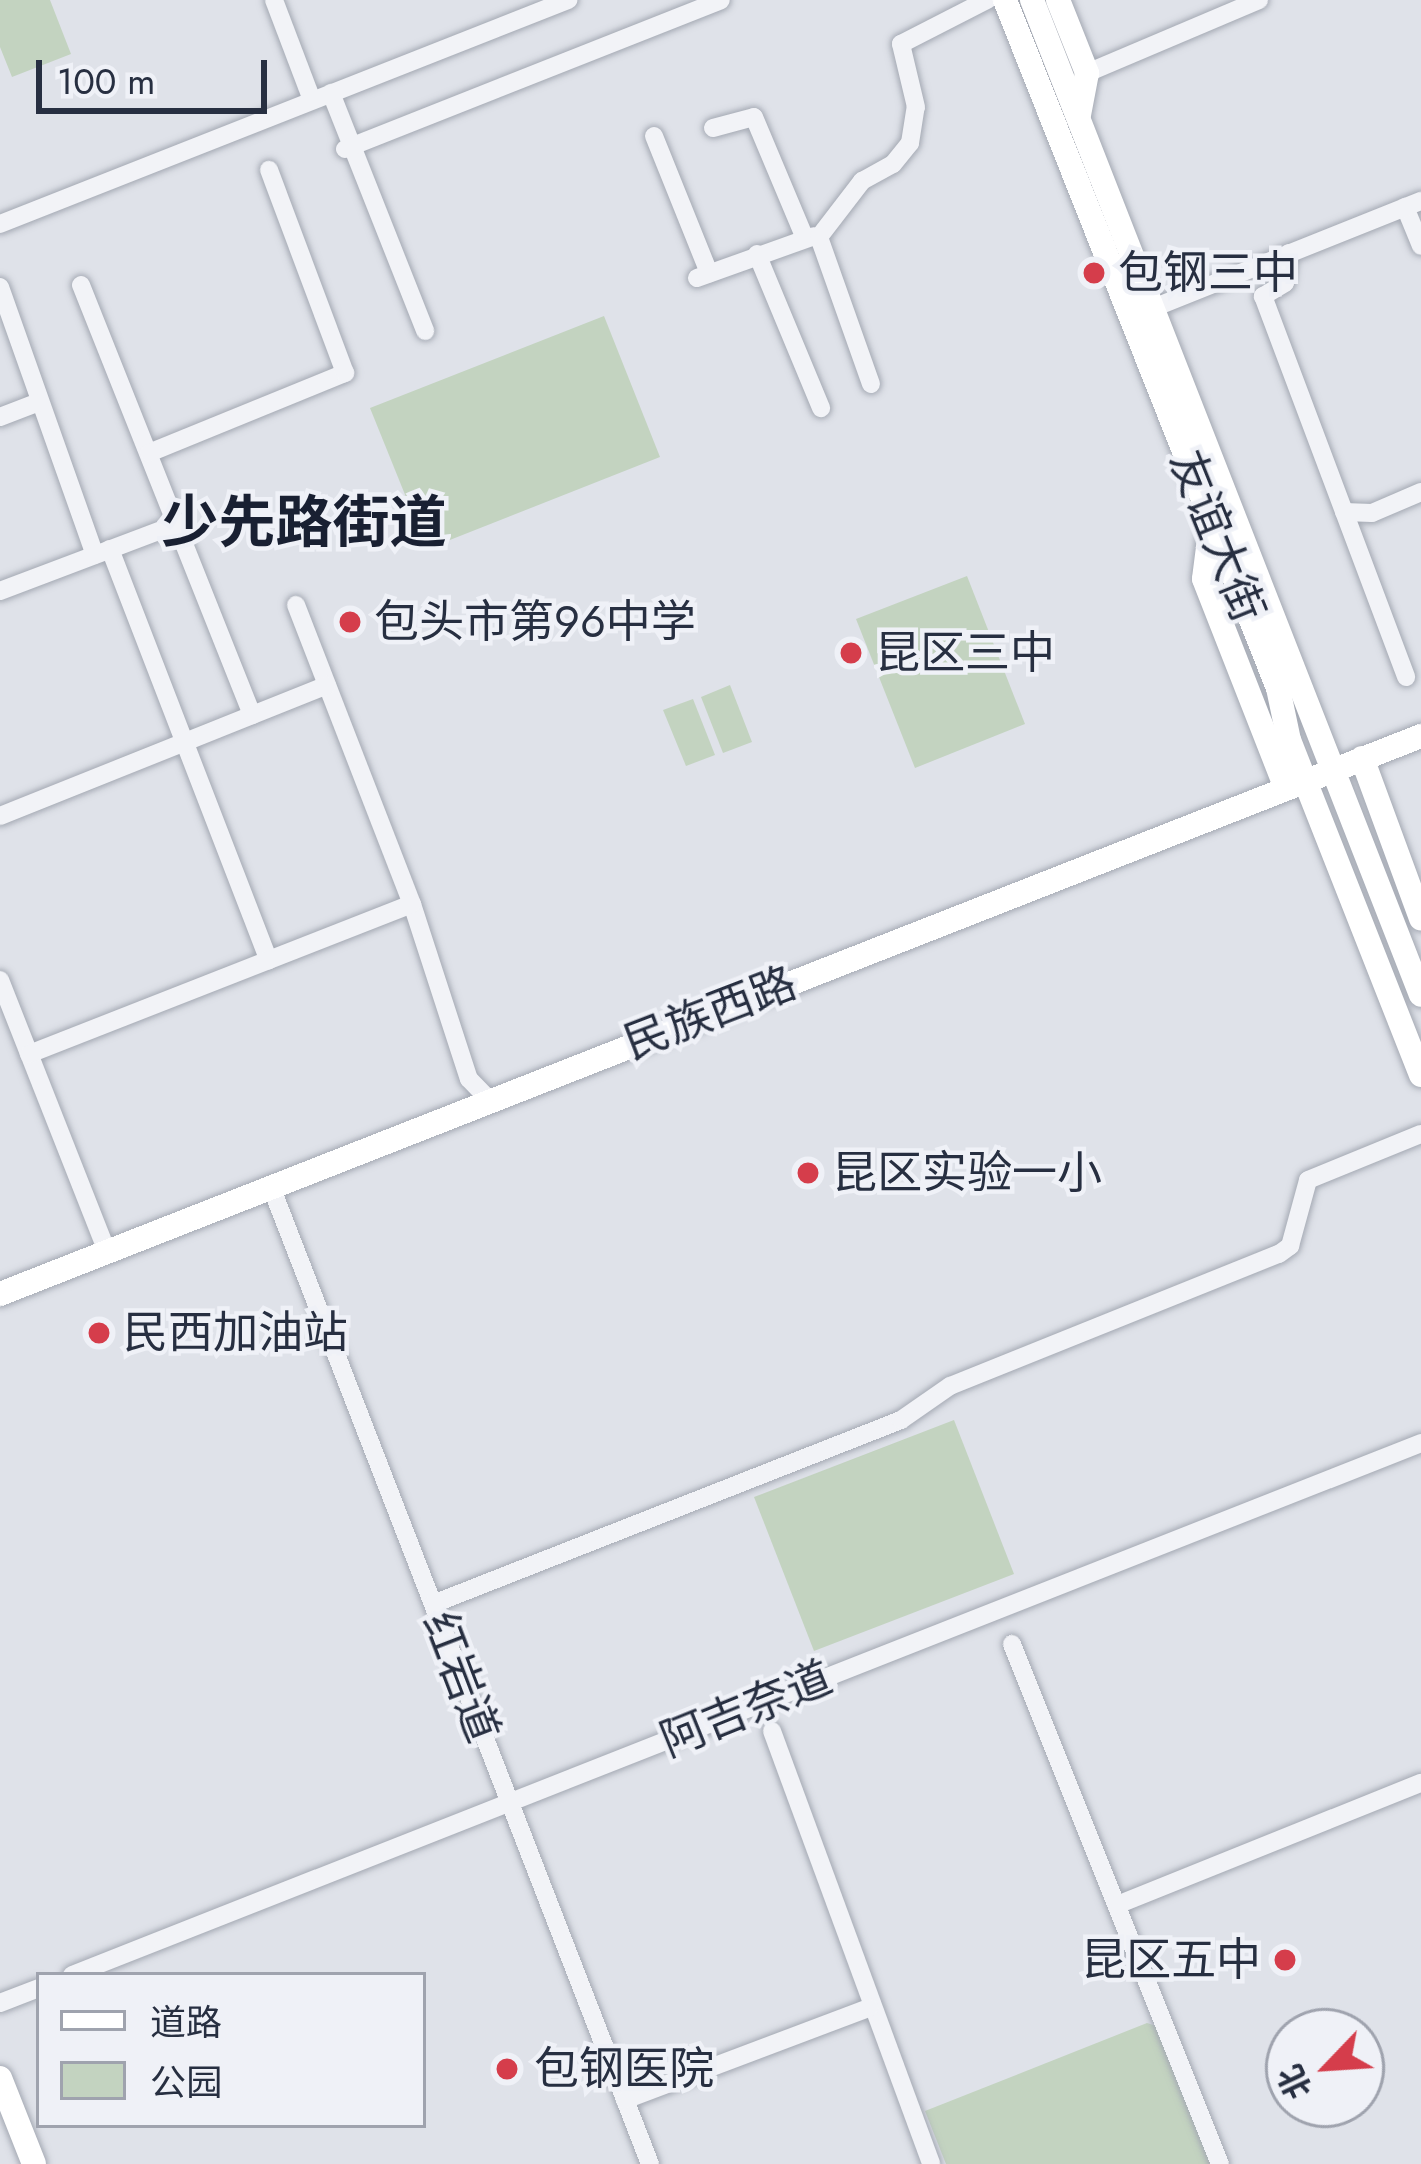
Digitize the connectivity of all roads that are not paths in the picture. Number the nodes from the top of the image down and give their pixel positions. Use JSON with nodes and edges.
{"nodes":[{"id":1,"x":274,"y":0,"type":"edge"},
{"id":2,"x":568,"y":0,"type":"edge"},
{"id":3,"x":721,"y":0,"type":"edge"},
{"id":4,"x":987,"y":0,"type":"edge"},
{"id":5,"x":1005,"y":0,"type":"edge"},
{"id":6,"x":1032,"y":0,"type":"edge"},
{"id":7,"x":1058,"y":0,"type":"edge"},
{"id":8,"x":1258,"y":0,"type":"edge"},
{"id":9,"x":1087,"y":74,"type":"junction"},
{"id":10,"x":322,"y":97,"type":"junction"},
{"id":11,"x":1078,"y":117,"type":"junction"},
{"id":12,"x":713,"y":128,"type":"dead end"},
{"id":13,"x":654,"y":136,"type":"dead end"},
{"id":14,"x":349,"y":147,"type":"junction"},
{"id":15,"x":269,"y":170,"type":"dead end"},
{"id":16,"x":1413,"y":204,"type":"edge"},
{"id":17,"x":0,"y":224,"type":"edge"},
{"id":18,"x":811,"y":236,"type":"junction"},
{"id":19,"x":1421,"y":246,"type":"edge"},
{"id":20,"x":758,"y":254,"type":"junction"},
{"id":21,"x":1289,"y":254,"type":"junction"},
{"id":22,"x":81,"y":285,"type":"dead end"},
{"id":23,"x":0,"y":287,"type":"edge"},
{"id":24,"x":1153,"y":308,"type":"junction"},
{"id":25,"x":424,"y":331,"type":"dead end"},
{"id":26,"x":871,"y":384,"type":"dead end"},
{"id":27,"x":36,"y":403,"type":"junction"},
{"id":28,"x":821,"y":409,"type":"dead end"},
{"id":29,"x":0,"y":417,"type":"edge"},
{"id":30,"x":149,"y":453,"type":"junction"},
{"id":31,"x":1421,"y":492,"type":"edge"},
{"id":32,"x":1344,"y":512,"type":"junction"},
{"id":33,"x":177,"y":524,"type":"junction"},
{"id":34,"x":1211,"y":524,"type":"junction"},
{"id":35,"x":102,"y":552,"type":"junction"},
{"id":36,"x":0,"y":591,"type":"edge"},
{"id":37,"x":296,"y":605,"type":"dead end"},
{"id":38,"x":1406,"y":676,"type":"dead end"},
{"id":39,"x":326,"y":685,"type":"junction"},
{"id":40,"x":1289,"y":686,"type":"junction"},
{"id":41,"x":252,"y":715,"type":"junction"},
{"id":42,"x":1421,"y":736,"type":"edge"},
{"id":43,"x":184,"y":742,"type":"junction"},
{"id":44,"x":1362,"y":758,"type":"junction"},
{"id":45,"x":1333,"y":770,"type":"junction"},
{"id":46,"x":1295,"y":784,"type":"junction"},
{"id":47,"x":0,"y":816,"type":"edge"},
{"id":48,"x":1366,"y":853,"type":"junction"},
{"id":49,"x":1338,"y":864,"type":"junction"},
{"id":50,"x":412,"y":904,"type":"junction"},
{"id":51,"x":1421,"y":918,"type":"edge"},
{"id":52,"x":269,"y":960,"type":"junction"},
{"id":53,"x":0,"y":980,"type":"edge"},
{"id":54,"x":1421,"y":994,"type":"edge"},
{"id":55,"x":7,"y":1020,"type":"edge"},
{"id":56,"x":29,"y":1054,"type":"junction"},
{"id":57,"x":1421,"y":1075,"type":"edge"},
{"id":58,"x":489,"y":1100,"type":"junction"},
{"id":59,"x":1421,"y":1134,"type":"edge"},
{"id":60,"x":272,"y":1189,"type":"junction"},
{"id":61,"x":107,"y":1252,"type":"junction"},
{"id":62,"x":0,"y":1294,"type":"edge"},
{"id":63,"x":1421,"y":1443,"type":"edge"},
{"id":64,"x":433,"y":1604,"type":"junction"},
{"id":65,"x":1012,"y":1644,"type":"dead end"},
{"id":66,"x":772,"y":1731,"type":"dead end"},
{"id":67,"x":1421,"y":1783,"type":"edge"},
{"id":68,"x":510,"y":1803,"type":"junction"},
{"id":69,"x":1117,"y":1905,"type":"junction"},
{"id":70,"x":80,"y":1972,"type":"edge"},
{"id":71,"x":36,"y":1989,"type":"edge"},
{"id":72,"x":0,"y":2003,"type":"edge"},
{"id":73,"x":869,"y":2008,"type":"junction"},
{"id":74,"x":0,"y":2078,"type":"edge"},
{"id":75,"x":625,"y":2101,"type":"junction"},
{"id":76,"x":34,"y":2164,"type":"edge"},
{"id":77,"x":650,"y":2164,"type":"edge"},
{"id":78,"x":931,"y":2164,"type":"edge"},
{"id":79,"x":1220,"y":2164,"type":"edge"}],
"edges":[{"from":1,"to":10,"type":"street"},
{"from":2,"to":10,"type":"street"},
{"from":3,"to":14,"type":"street"},
{"from":4,"to":18,"type":"street"},
{"from":5,"to":34,"type":"main road","name":"友谊大街"},
{"from":6,"to":11,"type":"main road","name":"友谊大街"},
{"from":7,"to":9,"type":"main road"},
{"from":8,"to":9,"type":"street"},
{"from":9,"to":11,"type":"main road"},
{"from":10,"to":14,"type":"street"},
{"from":10,"to":17,"type":"street"},
{"from":11,"to":24,"type":"main road","name":"友谊大街"},
{"from":12,"to":18,"type":"street"},
{"from":13,"to":20,"type":"street"},
{"from":14,"to":25,"type":"street"},
{"from":15,"to":30,"type":"street"},
{"from":16,"to":19,"type":"street"},
{"from":16,"to":21,"type":"street"},
{"from":18,"to":20,"type":"street"},
{"from":18,"to":26,"type":"street"},
{"from":20,"to":28,"type":"street"},
{"from":21,"to":24,"type":"street"},
{"from":21,"to":32,"type":"street"},
{"from":22,"to":30,"type":"street"},
{"from":23,"to":27,"type":"street"},
{"from":24,"to":40,"type":"main road","name":"友谊大街"},
{"from":27,"to":29,"type":"street"},
{"from":27,"to":35,"type":"street"},
{"from":30,"to":33,"type":"street"},
{"from":31,"to":32,"type":"street"},
{"from":32,"to":38,"type":"street"},
{"from":33,"to":35,"type":"street"},
{"from":33,"to":41,"type":"street"},
{"from":34,"to":40,"type":"main road","name":"友谊大街"},
{"from":34,"to":46,"type":"main road"},
{"from":35,"to":36,"type":"street"},
{"from":35,"to":43,"type":"street"},
{"from":37,"to":39,"type":"street"},
{"from":39,"to":41,"type":"street"},
{"from":39,"to":50,"type":"street"},
{"from":40,"to":45,"type":"main road","name":"友谊大街"},
{"from":40,"to":46,"type":"main road","name":"友谊大街"},
{"from":41,"to":43,"type":"street"},
{"from":42,"to":44,"type":"main road","name":"民族西路"},
{"from":43,"to":47,"type":"street"},
{"from":43,"to":52,"type":"street"},
{"from":44,"to":45,"type":"main road","name":"民族西路"},
{"from":44,"to":51,"type":"main road"},
{"from":45,"to":46,"type":"main road","name":"民族西路"},
{"from":45,"to":48,"type":"main road","name":"友谊大街"},
{"from":46,"to":49,"type":"main road","name":"友谊大街"},
{"from":46,"to":58,"type":"main road","name":"民族西路"},
{"from":48,"to":49,"type":"main road"},
{"from":48,"to":54,"type":"main road","name":"友谊大街"},
{"from":49,"to":57,"type":"main road","name":"友谊大街"},
{"from":50,"to":52,"type":"street"},
{"from":50,"to":58,"type":"street"},
{"from":52,"to":56,"type":"street"},
{"from":53,"to":55,"type":"street"},
{"from":55,"to":56,"type":"street"},
{"from":56,"to":61,"type":"street"},
{"from":58,"to":60,"type":"main road","name":"民族西路"},
{"from":59,"to":64,"type":"street"},
{"from":60,"to":61,"type":"main road","name":"民族西路"},
{"from":60,"to":64,"type":"street","name":"红岩道"},
{"from":61,"to":62,"type":"main road","name":"民族西路"},
{"from":63,"to":68,"type":"street","name":"阿吉奈道"},
{"from":64,"to":68,"type":"street","name":"红岩道"},
{"from":65,"to":69,"type":"street"},
{"from":66,"to":73,"type":"street"},
{"from":67,"to":69,"type":"street"},
{"from":68,"to":70,"type":"street","name":"阿吉奈道"},
{"from":68,"to":75,"type":"street","name":"红岩道"},
{"from":69,"to":79,"type":"street"},
{"from":71,"to":72,"type":"street"},
{"from":73,"to":75,"type":"street"},
{"from":73,"to":78,"type":"street"},
{"from":74,"to":76,"type":"main road"},
{"from":75,"to":77,"type":"street","name":"红岩道"}]}
